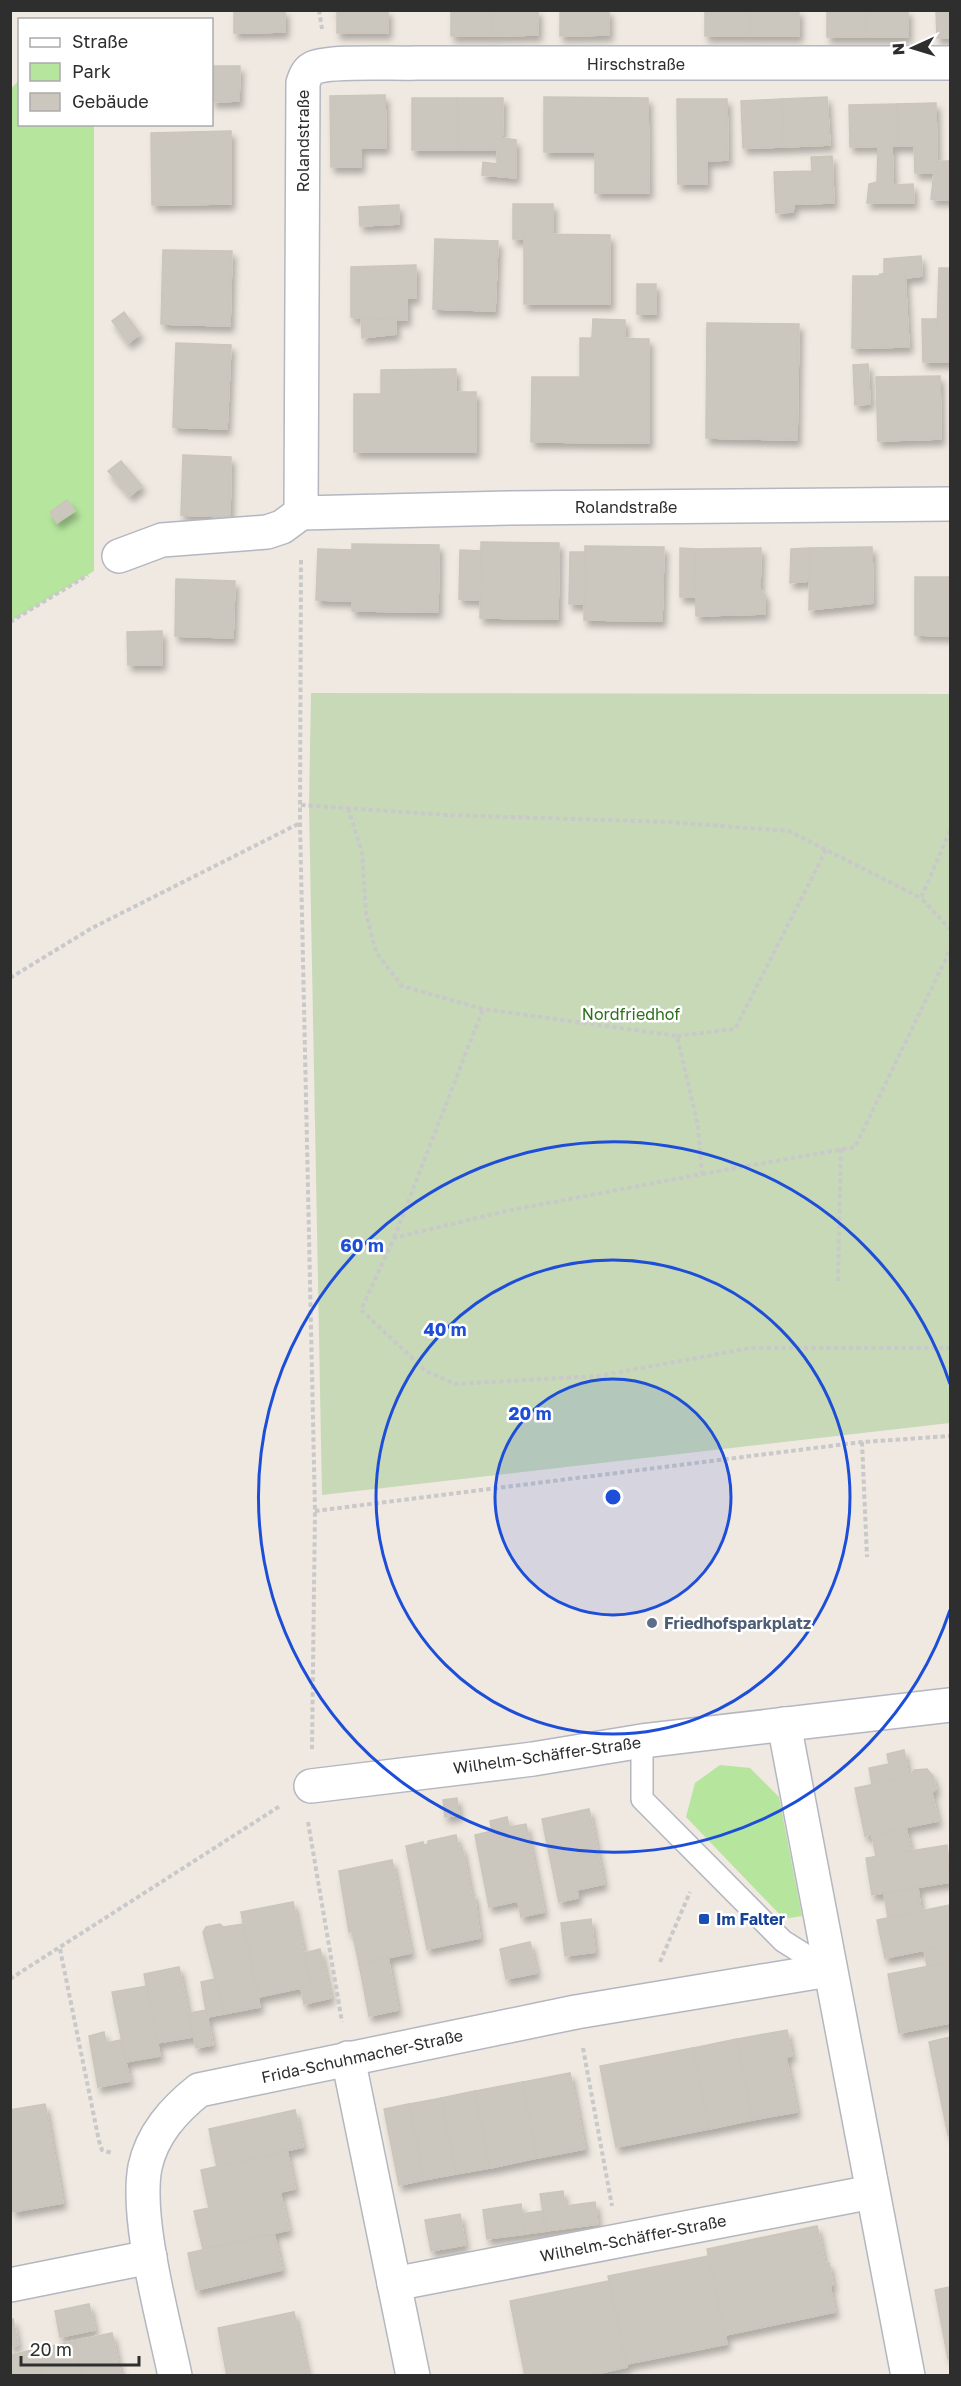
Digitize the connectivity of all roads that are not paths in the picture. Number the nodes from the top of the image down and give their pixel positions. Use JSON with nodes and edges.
{"nodes":[{"id":1,"x":951,"y":63,"type":"edge"},
{"id":2,"x":322,"y":66,"type":"joint"},
{"id":3,"x":951,"y":504,"type":"edge"},
{"id":4,"x":301,"y":513,"type":"junction"},
{"id":5,"x":119,"y":556,"type":"road end"},
{"id":6,"x":951,"y":1705,"type":"edge"},
{"id":7,"x":784,"y":1724,"type":"junction"},
{"id":8,"x":642,"y":1741,"type":"junction"},
{"id":9,"x":311,"y":1786,"type":"road end"},
{"id":10,"x":829,"y":1970,"type":"junction"},
{"id":11,"x":348,"y":2058,"type":"junction"},
{"id":12,"x":872,"y":2192,"type":"junction"},
{"id":13,"x":150,"y":2257,"type":"junction"},
{"id":14,"x":394,"y":2284,"type":"junction"},
{"id":15,"x":10,"y":2285,"type":"edge"},
{"id":16,"x":176,"y":2376,"type":"edge"},
{"id":17,"x":412,"y":2376,"type":"edge"},
{"id":18,"x":908,"y":2376,"type":"edge"}],
"edges":[{"from":1,"to":2,"type":"street","name":"Hirschstraße"},
{"from":2,"to":4,"type":"street","name":"Rolandstraße"},
{"from":3,"to":4,"type":"street","name":"Rolandstraße"},
{"from":4,"to":5,"type":"street"},
{"from":6,"to":7,"type":"street","name":"Wilhelm-Schäffer-Straße"},
{"from":7,"to":8,"type":"street","name":"Wilhelm-Schäffer-Straße"},
{"from":7,"to":10,"type":"street"},
{"from":8,"to":9,"type":"street","name":"Wilhelm-Schäffer-Straße"},
{"from":8,"to":10,"type":"lane"},
{"from":10,"to":11,"type":"street","name":"Frida-Schuhmacher-Straße"},
{"from":10,"to":12,"type":"street"},
{"from":11,"to":13,"type":"street","name":"Frida-Schuhmacher-Straße"},
{"from":11,"to":14,"type":"street"},
{"from":12,"to":14,"type":"street","name":"Wilhelm-Schäffer-Straße"},
{"from":12,"to":18,"type":"street"},
{"from":13,"to":15,"type":"street"},
{"from":13,"to":16,"type":"street","name":"Frida-Schuhmacher-Straße"},
{"from":14,"to":17,"type":"street"}]}
